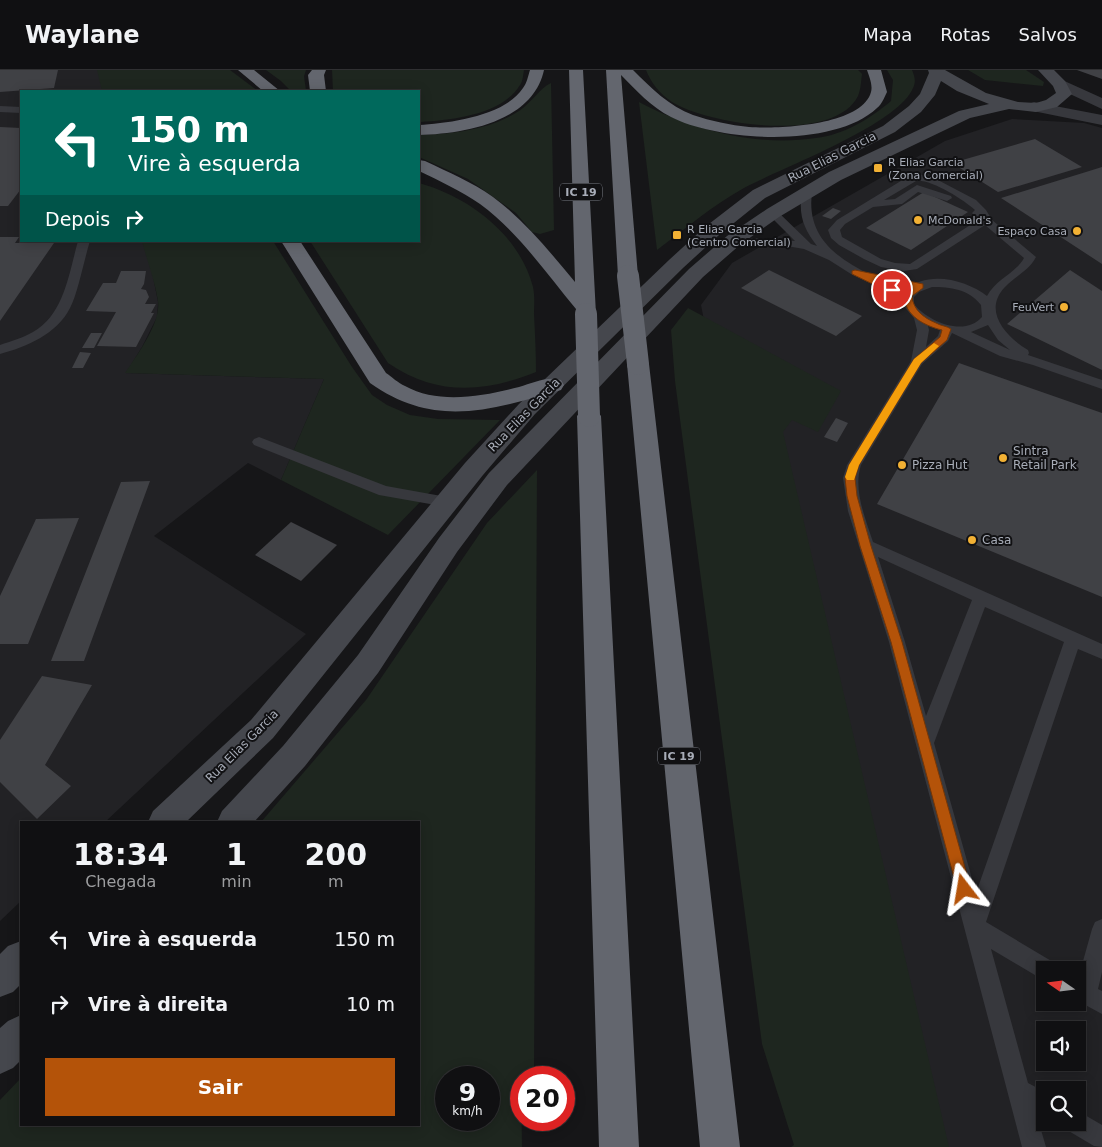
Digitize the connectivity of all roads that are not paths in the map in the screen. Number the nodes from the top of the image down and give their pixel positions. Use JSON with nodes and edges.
{"nodes":[{"id":1,"x":245,"y":70,"type":"edge"},
{"id":2,"x":319,"y":70,"type":"edge"},
{"id":3,"x":537,"y":70,"type":"edge"},
{"id":4,"x":576,"y":70,"type":"edge"},
{"id":5,"x":612,"y":70,"type":"edge"},
{"id":6,"x":624,"y":70,"type":"edge"},
{"id":7,"x":874,"y":70,"type":"edge"},
{"id":8,"x":936,"y":71,"type":"edge"},
{"id":9,"x":1051,"y":74,"type":"edge"},
{"id":10,"x":271,"y":90,"type":"edge"},
{"id":11,"x":318,"y":90,"type":"edge"},
{"id":12,"x":1102,"y":104,"type":"edge"},
{"id":13,"x":1008,"y":105,"type":"junction"},
{"id":14,"x":1034,"y":107,"type":"junction"},
{"id":15,"x":0,"y":109,"type":"edge"},
{"id":16,"x":20,"y":110,"type":"edge"},
{"id":17,"x":1102,"y":120,"type":"edge"},
{"id":18,"x":420,"y":130,"type":"edge"},
{"id":19,"x":420,"y":165,"type":"edge"},
{"id":20,"x":420,"y":176,"type":"edge"},
{"id":21,"x":454,"y":182,"type":"junction"},
{"id":22,"x":807,"y":193,"type":"junction"},
{"id":23,"x":759,"y":194,"type":"junction"},
{"id":24,"x":773,"y":213,"type":"junction"},
{"id":25,"x":987,"y":219,"type":"junction"},
{"id":26,"x":961,"y":234,"type":"junction"},
{"id":27,"x":734,"y":240,"type":"junction"},
{"id":28,"x":1012,"y":240,"type":"junction"},
{"id":29,"x":84,"y":242,"type":"edge"},
{"id":30,"x":291,"y":242,"type":"edge"},
{"id":31,"x":807,"y":246,"type":"junction"},
{"id":32,"x":833,"y":258,"type":"junction"},
{"id":33,"x":855,"y":272,"type":"junction"},
{"id":34,"x":1004,"y":280,"type":"junction"},
{"id":35,"x":954,"y":284,"type":"junction"},
{"id":36,"x":920,"y":286,"type":"junction"},
{"id":37,"x":908,"y":296,"type":"junction"},
{"id":38,"x":586,"y":312,"type":"junction"},
{"id":39,"x":990,"y":312,"type":"junction"},
{"id":40,"x":920,"y":318,"type":"junction"},
{"id":41,"x":952,"y":329,"type":"junction"},
{"id":42,"x":0,"y":350,"type":"edge"},
{"id":43,"x":918,"y":361,"type":"junction"},
{"id":44,"x":1038,"y":362,"type":"junction"},
{"id":45,"x":553,"y":385,"type":"junction"},
{"id":46,"x":1102,"y":385,"type":"edge"},
{"id":47,"x":259,"y":442,"type":"dead end"},
{"id":48,"x":447,"y":502,"type":"junction"},
{"id":49,"x":865,"y":546,"type":"junction"},
{"id":50,"x":981,"y":598,"type":"junction"},
{"id":51,"x":1073,"y":639,"type":"junction"},
{"id":52,"x":1102,"y":652,"type":"edge"},
{"id":53,"x":924,"y":745,"type":"junction"},
{"id":54,"x":165,"y":821,"type":"edge"},
{"id":55,"x":234,"y":821,"type":"edge"},
{"id":56,"x":974,"y":927,"type":"junction"},
{"id":57,"x":1102,"y":929,"type":"edge"},
{"id":58,"x":20,"y":960,"type":"edge"},
{"id":59,"x":1036,"y":965,"type":"edge"},
{"id":60,"x":0,"y":979,"type":"edge"},
{"id":61,"x":1088,"y":996,"type":"edge"},
{"id":62,"x":20,"y":1035,"type":"edge"},
{"id":63,"x":0,"y":1054,"type":"edge"},
{"id":64,"x":1018,"y":1090,"type":"junction"},
{"id":65,"x":1036,"y":1100,"type":"edge"},
{"id":66,"x":1086,"y":1129,"type":"edge"},
{"id":67,"x":1102,"y":1138,"type":"edge"},
{"id":68,"x":619,"y":1147,"type":"edge"},
{"id":69,"x":720,"y":1147,"type":"edge"},
{"id":70,"x":1034,"y":1147,"type":"edge"}],
"edges":[{"from":1,"to":10,"type":"highway"},
{"from":2,"to":11,"type":"highway"},
{"from":3,"to":18,"type":"highway"},
{"from":4,"to":38,"type":"highway","number":"IC 19"},
{"from":5,"to":69,"type":"highway","number":"IC 19","bridge":true},
{"from":6,"to":7,"type":"highway"},
{"from":8,"to":13,"type":"street"},
{"from":8,"to":23,"type":"street","name":"Rua Elias Garcia"},
{"from":9,"to":12,"type":"street"},
{"from":9,"to":14,"type":"street"},
{"from":13,"to":14,"type":"street"},
{"from":13,"to":22,"type":"street","name":"Rua Elias Garcia"},
{"from":14,"to":17,"type":"street"},
{"from":15,"to":16,"type":"lane"},
{"from":19,"to":21,"type":"highway"},
{"from":20,"to":21,"type":"highway"},
{"from":21,"to":38,"type":"highway"},
{"from":22,"to":24,"type":"street","name":"Rua Elias Garcia"},
{"from":22,"to":32,"type":"lane"},
{"from":23,"to":24,"type":"street"},
{"from":23,"to":45,"type":"street","name":"Rua Elias Garcia"},
{"from":24,"to":27,"type":"street","name":"Rua Elias Garcia"},
{"from":24,"to":31,"type":"lane"},
{"from":25,"to":26,"type":"lane"},
{"from":25,"to":26,"type":"lane"},
{"from":25,"to":28,"type":"lane"},
{"from":26,"to":28,"type":"lane"},
{"from":27,"to":31,"type":"lane"},
{"from":27,"to":55,"type":"street","name":"Rua Elias Garcia"},
{"from":28,"to":34,"type":"lane"},
{"from":29,"to":42,"type":"lane"},
{"from":30,"to":45,"type":"highway"},
{"from":31,"to":32,"type":"lane"},
{"from":32,"to":33,"type":"lane"},
{"from":33,"to":36,"type":"lane"},
{"from":33,"to":37,"type":"lane"},
{"from":34,"to":35,"type":"lane"},
{"from":34,"to":39,"type":"lane"},
{"from":35,"to":36,"type":"lane"},
{"from":35,"to":39,"type":"lane"},
{"from":36,"to":37,"type":"lane"},
{"from":37,"to":40,"type":"lane"},
{"from":38,"to":68,"type":"highway","number":"IC 19","bridge":true},
{"from":39,"to":41,"type":"lane"},
{"from":39,"to":44,"type":"lane"},
{"from":40,"to":41,"type":"lane"},
{"from":40,"to":43,"type":"lane"},
{"from":41,"to":43,"type":"lane"},
{"from":41,"to":44,"type":"lane"},
{"from":43,"to":49,"type":"lane"},
{"from":44,"to":46,"type":"lane"},
{"from":45,"to":48,"type":"street","name":"Rua Elias Garcia"},
{"from":47,"to":48,"type":"lane"},
{"from":48,"to":54,"type":"street","name":"Rua Elias Garcia"},
{"from":49,"to":50,"type":"lane"},
{"from":49,"to":53,"type":"lane"},
{"from":50,"to":51,"type":"lane"},
{"from":50,"to":53,"type":"lane"},
{"from":51,"to":52,"type":"lane"},
{"from":51,"to":56,"type":"lane"},
{"from":53,"to":56,"type":"lane"},
{"from":56,"to":59,"type":"lane"},
{"from":56,"to":64,"type":"lane"},
{"from":57,"to":61,"type":"lane"},
{"from":58,"to":60,"type":"street"},
{"from":62,"to":63,"type":"street"},
{"from":64,"to":65,"type":"lane"},
{"from":64,"to":70,"type":"lane"},
{"from":66,"to":67,"type":"lane"}]}
